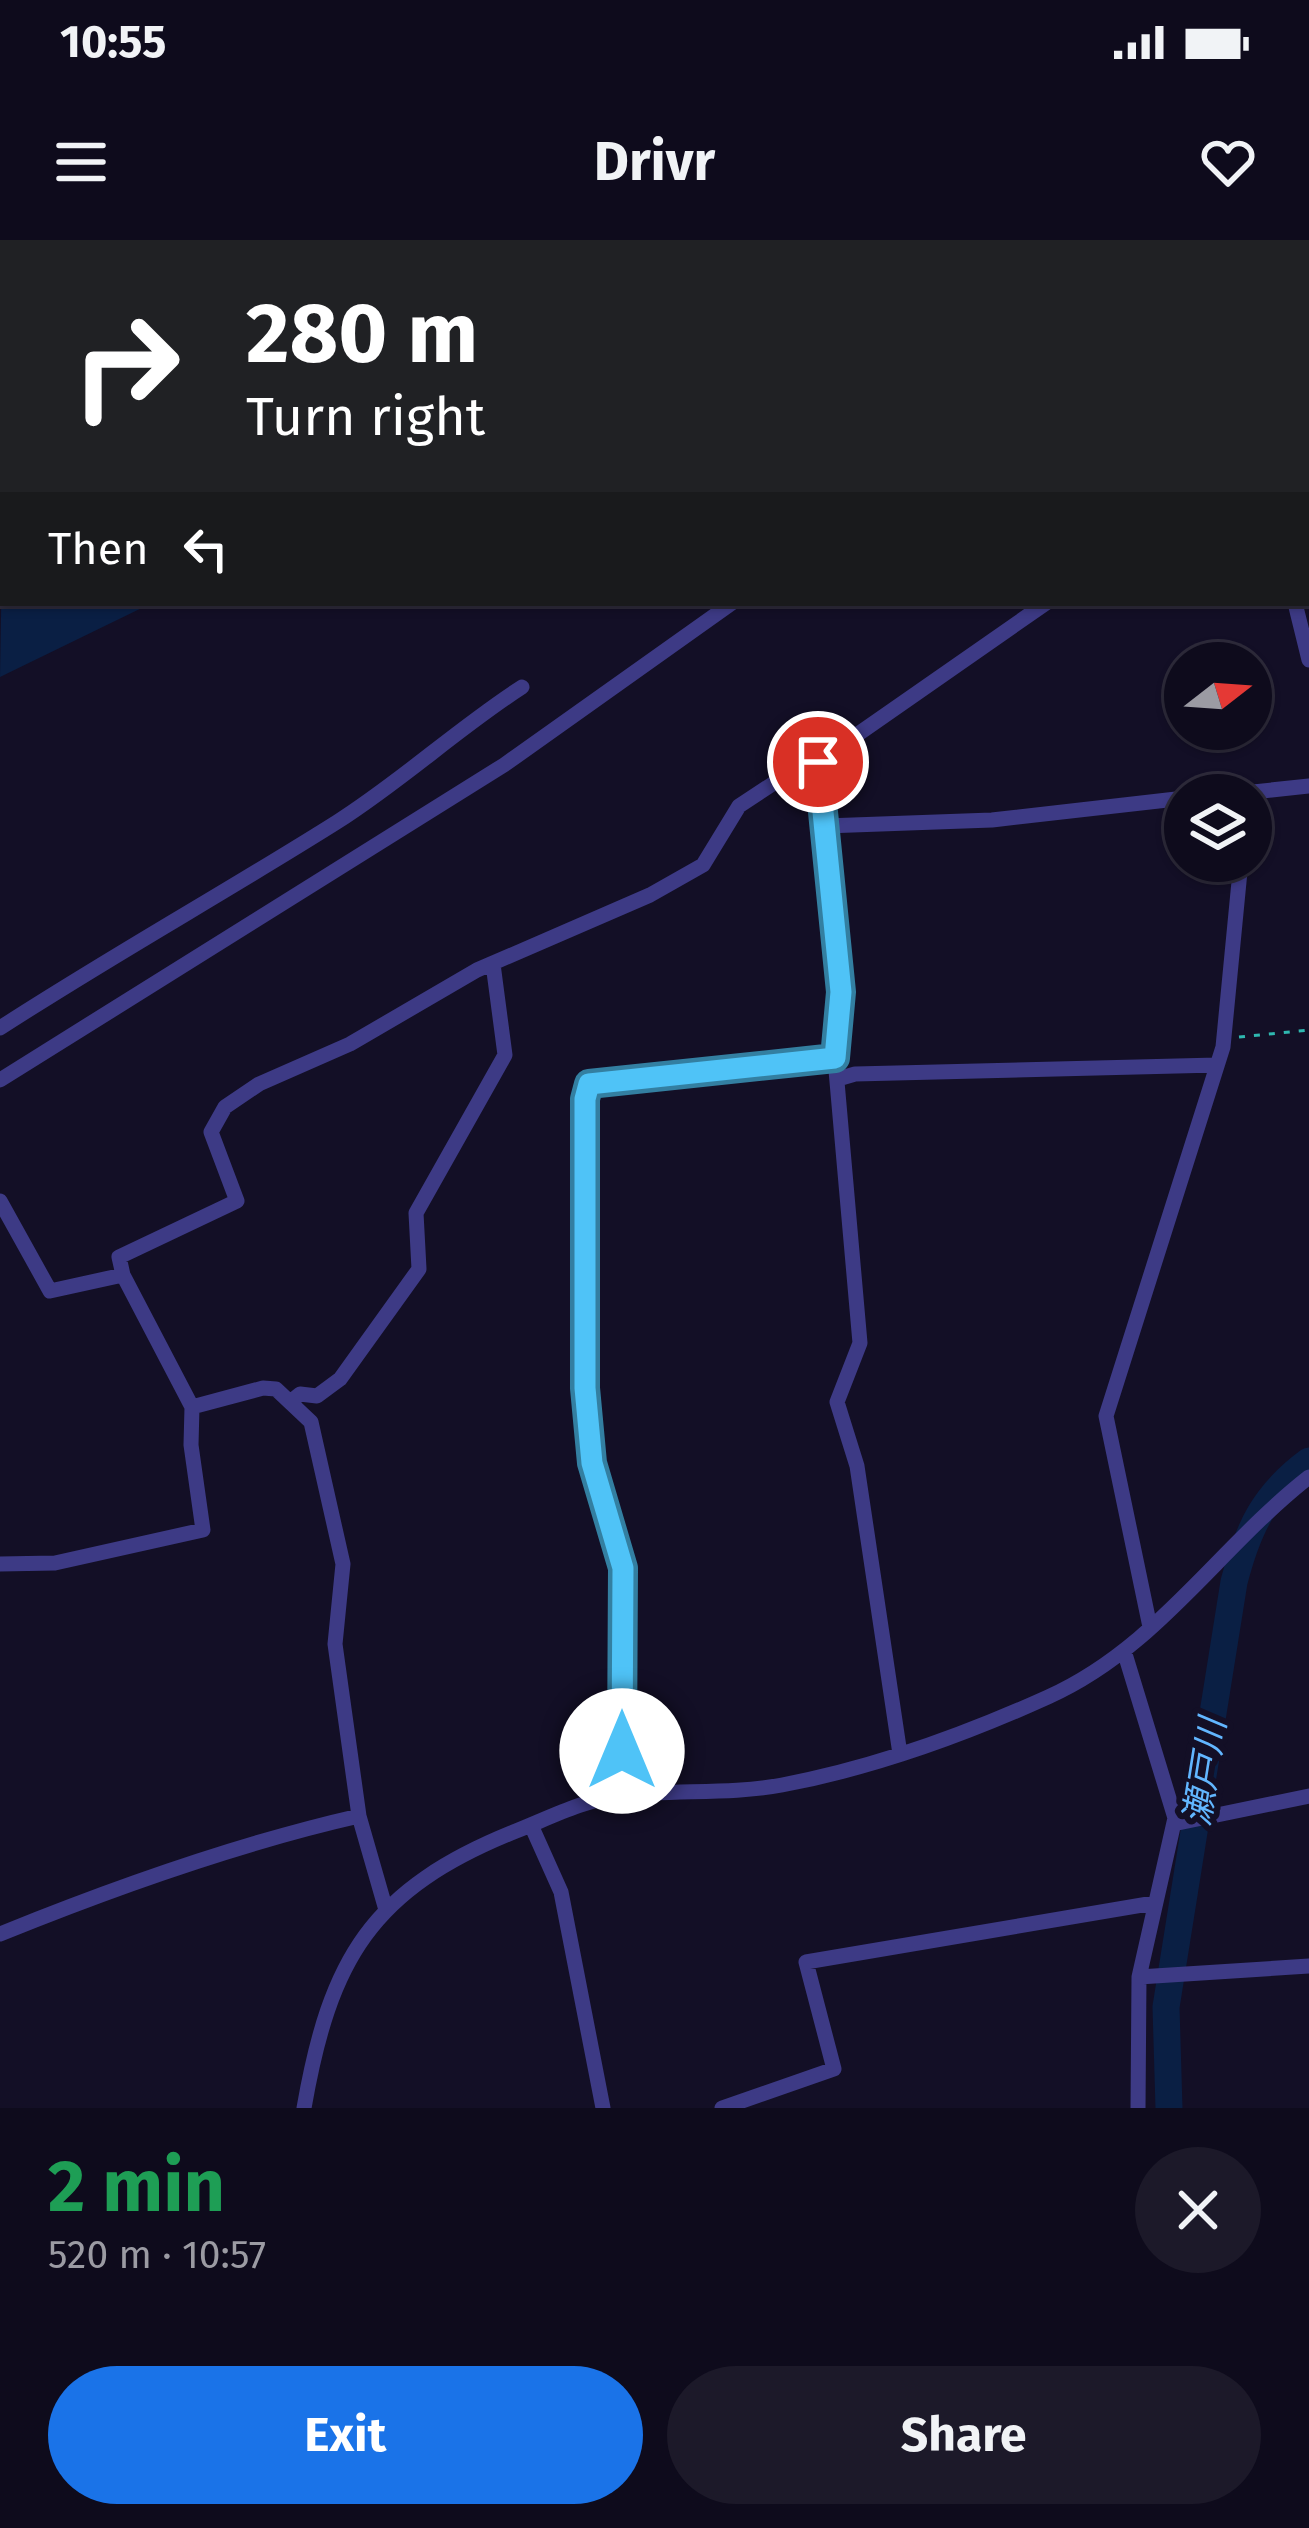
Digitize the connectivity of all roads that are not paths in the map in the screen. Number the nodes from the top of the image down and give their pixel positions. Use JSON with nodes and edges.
{"nodes":[{"id":1,"x":728,"y":606,"type":"edge"},
{"id":2,"x":1042,"y":606,"type":"edge"},
{"id":3,"x":1296,"y":606,"type":"edge"},
{"id":4,"x":1309,"y":660,"type":"edge"},
{"id":5,"x":522,"y":687,"type":"dead end"},
{"id":6,"x":818,"y":762,"type":"junction"},
{"id":7,"x":1309,"y":786,"type":"edge"},
{"id":8,"x":1272,"y":791,"type":"edge"},
{"id":9,"x":1164,"y":801,"type":"edge"},
{"id":10,"x":825,"y":826,"type":"junction"},
{"id":11,"x":1239,"y":882,"type":"edge"},
{"id":12,"x":493,"y":964,"type":"junction"},
{"id":13,"x":0,"y":1028,"type":"edge"},
{"id":14,"x":835,"y":1058,"type":"junction"},
{"id":15,"x":1217,"y":1065,"type":"junction"},
{"id":16,"x":838,"y":1079,"type":"junction"},
{"id":17,"x":0,"y":1080,"type":"edge"},
{"id":18,"x":0,"y":1201,"type":"edge"},
{"id":19,"x":122,"y":1275,"type":"junction"},
{"id":20,"x":290,"y":1402,"type":"junction"},
{"id":21,"x":193,"y":1407,"type":"junction"},
{"id":22,"x":1309,"y":1477,"type":"edge"},
{"id":23,"x":0,"y":1564,"type":"edge"},
{"id":24,"x":1150,"y":1627,"type":"junction"},
{"id":25,"x":1125,"y":1654,"type":"junction"},
{"id":26,"x":900,"y":1754,"type":"junction"},
{"id":27,"x":622,"y":1795,"type":"junction"},
{"id":28,"x":1309,"y":1796,"type":"edge"},
{"id":29,"x":359,"y":1816,"type":"junction"},
{"id":30,"x":1175,"y":1818,"type":"junction"},
{"id":31,"x":531,"y":1826,"type":"junction"},
{"id":32,"x":1154,"y":1903,"type":"junction"},
{"id":33,"x":386,"y":1910,"type":"junction"},
{"id":34,"x":0,"y":1934,"type":"edge"},
{"id":35,"x":1309,"y":1966,"type":"edge"},
{"id":36,"x":1139,"y":1977,"type":"junction"},
{"id":37,"x":304,"y":2108,"type":"edge"},
{"id":38,"x":603,"y":2108,"type":"edge"},
{"id":39,"x":722,"y":2108,"type":"edge"},
{"id":40,"x":1138,"y":2108,"type":"edge"}],
"edges":[{"from":1,"to":17,"type":"street"},
{"from":2,"to":6,"type":"street"},
{"from":3,"to":4,"type":"street"},
{"from":5,"to":13,"type":"street"},
{"from":6,"to":10,"type":"street"},
{"from":6,"to":12,"type":"street"},
{"from":7,"to":8,"type":"street"},
{"from":9,"to":10,"type":"street"},
{"from":10,"to":14,"type":"street"},
{"from":11,"to":15,"type":"street"},
{"from":12,"to":19,"type":"street"},
{"from":12,"to":20,"type":"street"},
{"from":14,"to":16,"type":"street"},
{"from":14,"to":27,"type":"street"},
{"from":15,"to":16,"type":"street"},
{"from":15,"to":24,"type":"street"},
{"from":16,"to":26,"type":"street"},
{"from":18,"to":19,"type":"street"},
{"from":19,"to":21,"type":"street"},
{"from":20,"to":21,"type":"street"},
{"from":20,"to":29,"type":"street"},
{"from":21,"to":23,"type":"street"},
{"from":22,"to":24,"type":"street"},
{"from":24,"to":25,"type":"street"},
{"from":25,"to":26,"type":"street"},
{"from":25,"to":30,"type":"street"},
{"from":26,"to":27,"type":"street"},
{"from":27,"to":31,"type":"street"},
{"from":28,"to":30,"type":"street"},
{"from":29,"to":33,"type":"street"},
{"from":29,"to":34,"type":"street"},
{"from":30,"to":32,"type":"street"},
{"from":31,"to":33,"type":"street"},
{"from":31,"to":38,"type":"street"},
{"from":32,"to":36,"type":"street"},
{"from":32,"to":39,"type":"street"},
{"from":33,"to":37,"type":"street"},
{"from":35,"to":36,"type":"street"},
{"from":36,"to":40,"type":"street"}]}
